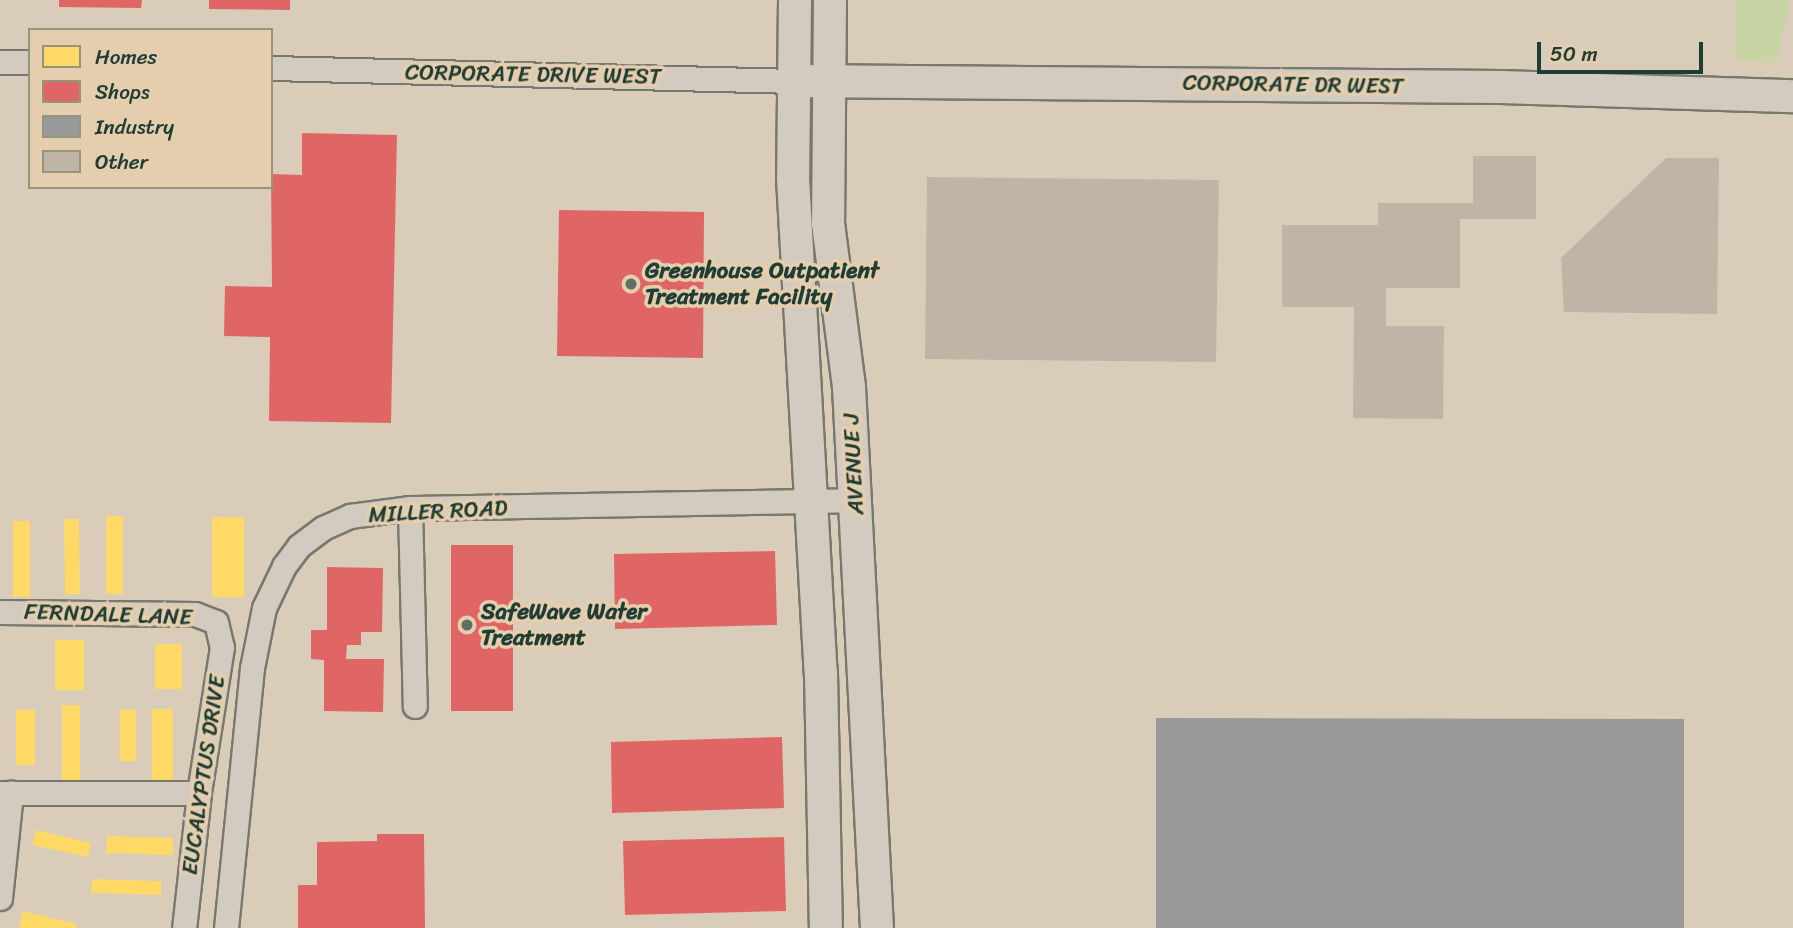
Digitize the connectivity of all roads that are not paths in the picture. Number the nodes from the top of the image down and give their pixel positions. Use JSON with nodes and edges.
{"nodes":[{"id":1,"x":795,"y":0,"type":"edge"},
{"id":2,"x":830,"y":0,"type":"edge"},
{"id":3,"x":0,"y":62,"type":"edge"},
{"id":4,"x":28,"y":62,"type":"edge"},
{"id":5,"x":273,"y":68,"type":"edge"},
{"id":6,"x":828,"y":80,"type":"junction"},
{"id":7,"x":794,"y":81,"type":"junction"},
{"id":8,"x":1793,"y":96,"type":"edge"},
{"id":9,"x":854,"y":500,"type":"junction"},
{"id":10,"x":814,"y":502,"type":"junction"},
{"id":11,"x":410,"y":508,"type":"junction"},
{"id":12,"x":0,"y":612,"type":"edge"},
{"id":13,"x":216,"y":622,"type":"joint"},
{"id":14,"x":415,"y":706,"type":"dead end"},
{"id":15,"x":5,"y":793,"type":"edge"},
{"id":16,"x":199,"y":793,"type":"junction"},
{"id":17,"x":0,"y":898,"type":"edge"},
{"id":18,"x":184,"y":928,"type":"edge"},
{"id":19,"x":226,"y":928,"type":"edge"},
{"id":20,"x":826,"y":928,"type":"edge"},
{"id":21,"x":877,"y":928,"type":"edge"}],
"edges":[{"from":1,"to":7,"type":"street","name":"AVENUE J"},
{"from":2,"to":6,"type":"street","name":"AVENUE J"},
{"from":3,"to":4,"type":"street"},
{"from":5,"to":7,"type":"street","name":"CORPORATE DRIVE WEST"},
{"from":6,"to":7,"type":"street","name":"CORPORATE DR WEST"},
{"from":6,"to":8,"type":"street","name":"CORPORATE DR WEST"},
{"from":6,"to":9,"type":"street","name":"AVENUE J"},
{"from":7,"to":10,"type":"street","name":"AVENUE J"},
{"from":9,"to":10,"type":"street","name":"MILLER ROAD"},
{"from":9,"to":21,"type":"street","name":"AVENUE J"},
{"from":10,"to":11,"type":"street","name":"MILLER ROAD"},
{"from":10,"to":20,"type":"street","name":"AVENUE J"},
{"from":11,"to":14,"type":"street"},
{"from":11,"to":19,"type":"street","name":"MILLER ROAD"},
{"from":12,"to":13,"type":"street","name":"FERNDALE LANE"},
{"from":13,"to":16,"type":"street","name":"EUCALYPTUS DRIVE"},
{"from":15,"to":16,"type":"street"},
{"from":15,"to":17,"type":"street"},
{"from":16,"to":18,"type":"street","name":"EUCALYPTUS DRIVE"}]}
